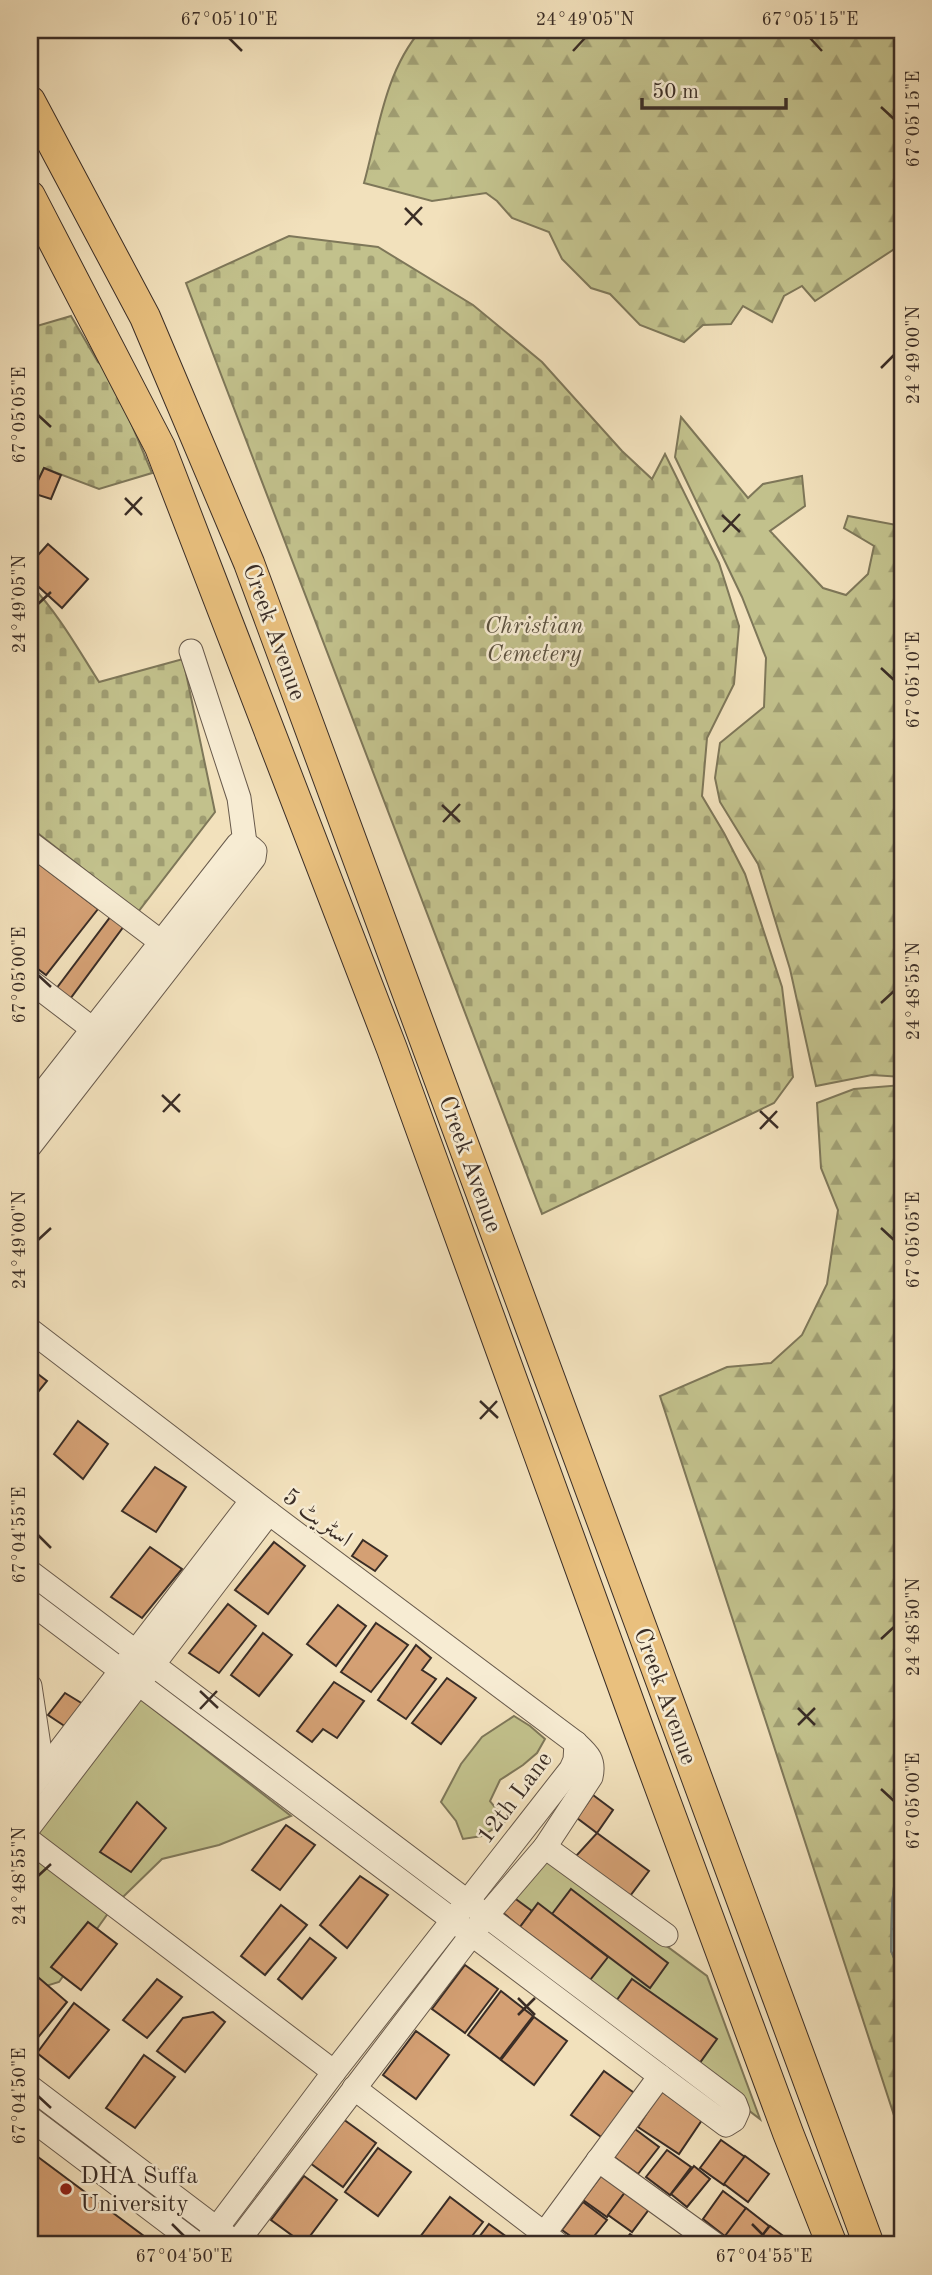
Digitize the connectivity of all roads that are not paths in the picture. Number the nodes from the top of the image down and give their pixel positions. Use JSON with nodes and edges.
{"nodes":[{"id":1,"x":30,"y":101,"type":"edge"},
{"id":2,"x":30,"y":196,"type":"edge"},
{"id":3,"x":191,"y":651,"type":"dead end"},
{"id":4,"x":30,"y":843,"type":"edge"},
{"id":5,"x":245,"y":844,"type":"junction"},
{"id":6,"x":160,"y":942,"type":"junction"},
{"id":7,"x":30,"y":981,"type":"edge"},
{"id":8,"x":94,"y":1030,"type":"junction"},
{"id":9,"x":33,"y":1097,"type":"edge"},
{"id":10,"x":30,"y":1146,"type":"edge"},
{"id":11,"x":30,"y":1330,"type":"edge"},
{"id":12,"x":260,"y":1507,"type":"junction"},
{"id":13,"x":30,"y":1572,"type":"edge"},
{"id":14,"x":30,"y":1602,"type":"edge"},
{"id":15,"x":143,"y":1658,"type":"junction"},
{"id":16,"x":129,"y":1677,"type":"junction"},
{"id":17,"x":30,"y":1686,"type":"edge"},
{"id":18,"x":576,"y":1743,"type":"junction"},
{"id":19,"x":36,"y":1781,"type":"edge"},
{"id":20,"x":30,"y":1826,"type":"edge"},
{"id":21,"x":30,"y":1841,"type":"edge"},
{"id":22,"x":545,"y":1847,"type":"junction"},
{"id":23,"x":468,"y":1903,"type":"junction"},
{"id":24,"x":486,"y":1916,"type":"junction"},
{"id":25,"x":453,"y":1922,"type":"junction"},
{"id":26,"x":666,"y":1935,"type":"dead end"},
{"id":27,"x":472,"y":1936,"type":"junction"},
{"id":28,"x":334,"y":2072,"type":"junction"},
{"id":29,"x":660,"y":2076,"type":"junction"},
{"id":30,"x":30,"y":2087,"type":"edge"},
{"id":31,"x":354,"y":2088,"type":"junction"},
{"id":32,"x":30,"y":2118,"type":"edge"},
{"id":33,"x":598,"y":2160,"type":"junction"},
{"id":34,"x":211,"y":2237,"type":"edge"},
{"id":35,"x":552,"y":2240,"type":"edge"},
{"id":36,"x":198,"y":2245,"type":"edge"},
{"id":37,"x":236,"y":2245,"type":"edge"},
{"id":38,"x":716,"y":2245,"type":"edge"},
{"id":39,"x":831,"y":2245,"type":"edge"},
{"id":40,"x":869,"y":2245,"type":"edge"}],
"edges":[{"from":1,"to":40,"type":"main road","name":"Creek Avenue"},
{"from":2,"to":39,"type":"main road","name":"Creek Avenue"},
{"from":3,"to":5,"type":"street"},
{"from":4,"to":6,"type":"street"},
{"from":5,"to":6,"type":"street"},
{"from":5,"to":10,"type":"street"},
{"from":6,"to":8,"type":"street"},
{"from":7,"to":8,"type":"street"},
{"from":8,"to":9,"type":"street"},
{"from":11,"to":12,"type":"street","name":"اسٹریٹ 5"},
{"from":12,"to":15,"type":"street"},
{"from":12,"to":18,"type":"street","name":"اسٹریٹ 5"},
{"from":13,"to":15,"type":"street"},
{"from":14,"to":16,"type":"street"},
{"from":15,"to":16,"type":"street"},
{"from":15,"to":23,"type":"street"},
{"from":16,"to":19,"type":"street"},
{"from":16,"to":20,"type":"street"},
{"from":16,"to":25,"type":"street"},
{"from":17,"to":19,"type":"street"},
{"from":18,"to":22,"type":"street","name":"12th Lane"},
{"from":18,"to":23,"type":"street","name":"12th Lane"},
{"from":21,"to":28,"type":"street"},
{"from":22,"to":24,"type":"street","name":"12th Lane"},
{"from":22,"to":26,"type":"street"},
{"from":23,"to":24,"type":"street"},
{"from":23,"to":25,"type":"street","name":"12th Lane"},
{"from":24,"to":27,"type":"street","name":"12th Lane"},
{"from":24,"to":29,"type":"street"},
{"from":25,"to":27,"type":"street"},
{"from":25,"to":28,"type":"street","name":"12th Lane"},
{"from":27,"to":29,"type":"street"},
{"from":27,"to":31,"type":"street","name":"12th Lane"},
{"from":28,"to":34,"type":"street","name":"12th Lane"},
{"from":29,"to":33,"type":"street"},
{"from":30,"to":34,"type":"street"},
{"from":31,"to":35,"type":"street"},
{"from":31,"to":37,"type":"street","name":"12th Lane"},
{"from":32,"to":36,"type":"street"},
{"from":33,"to":35,"type":"street"},
{"from":33,"to":38,"type":"street"},
{"from":34,"to":37,"type":"street"}]}
